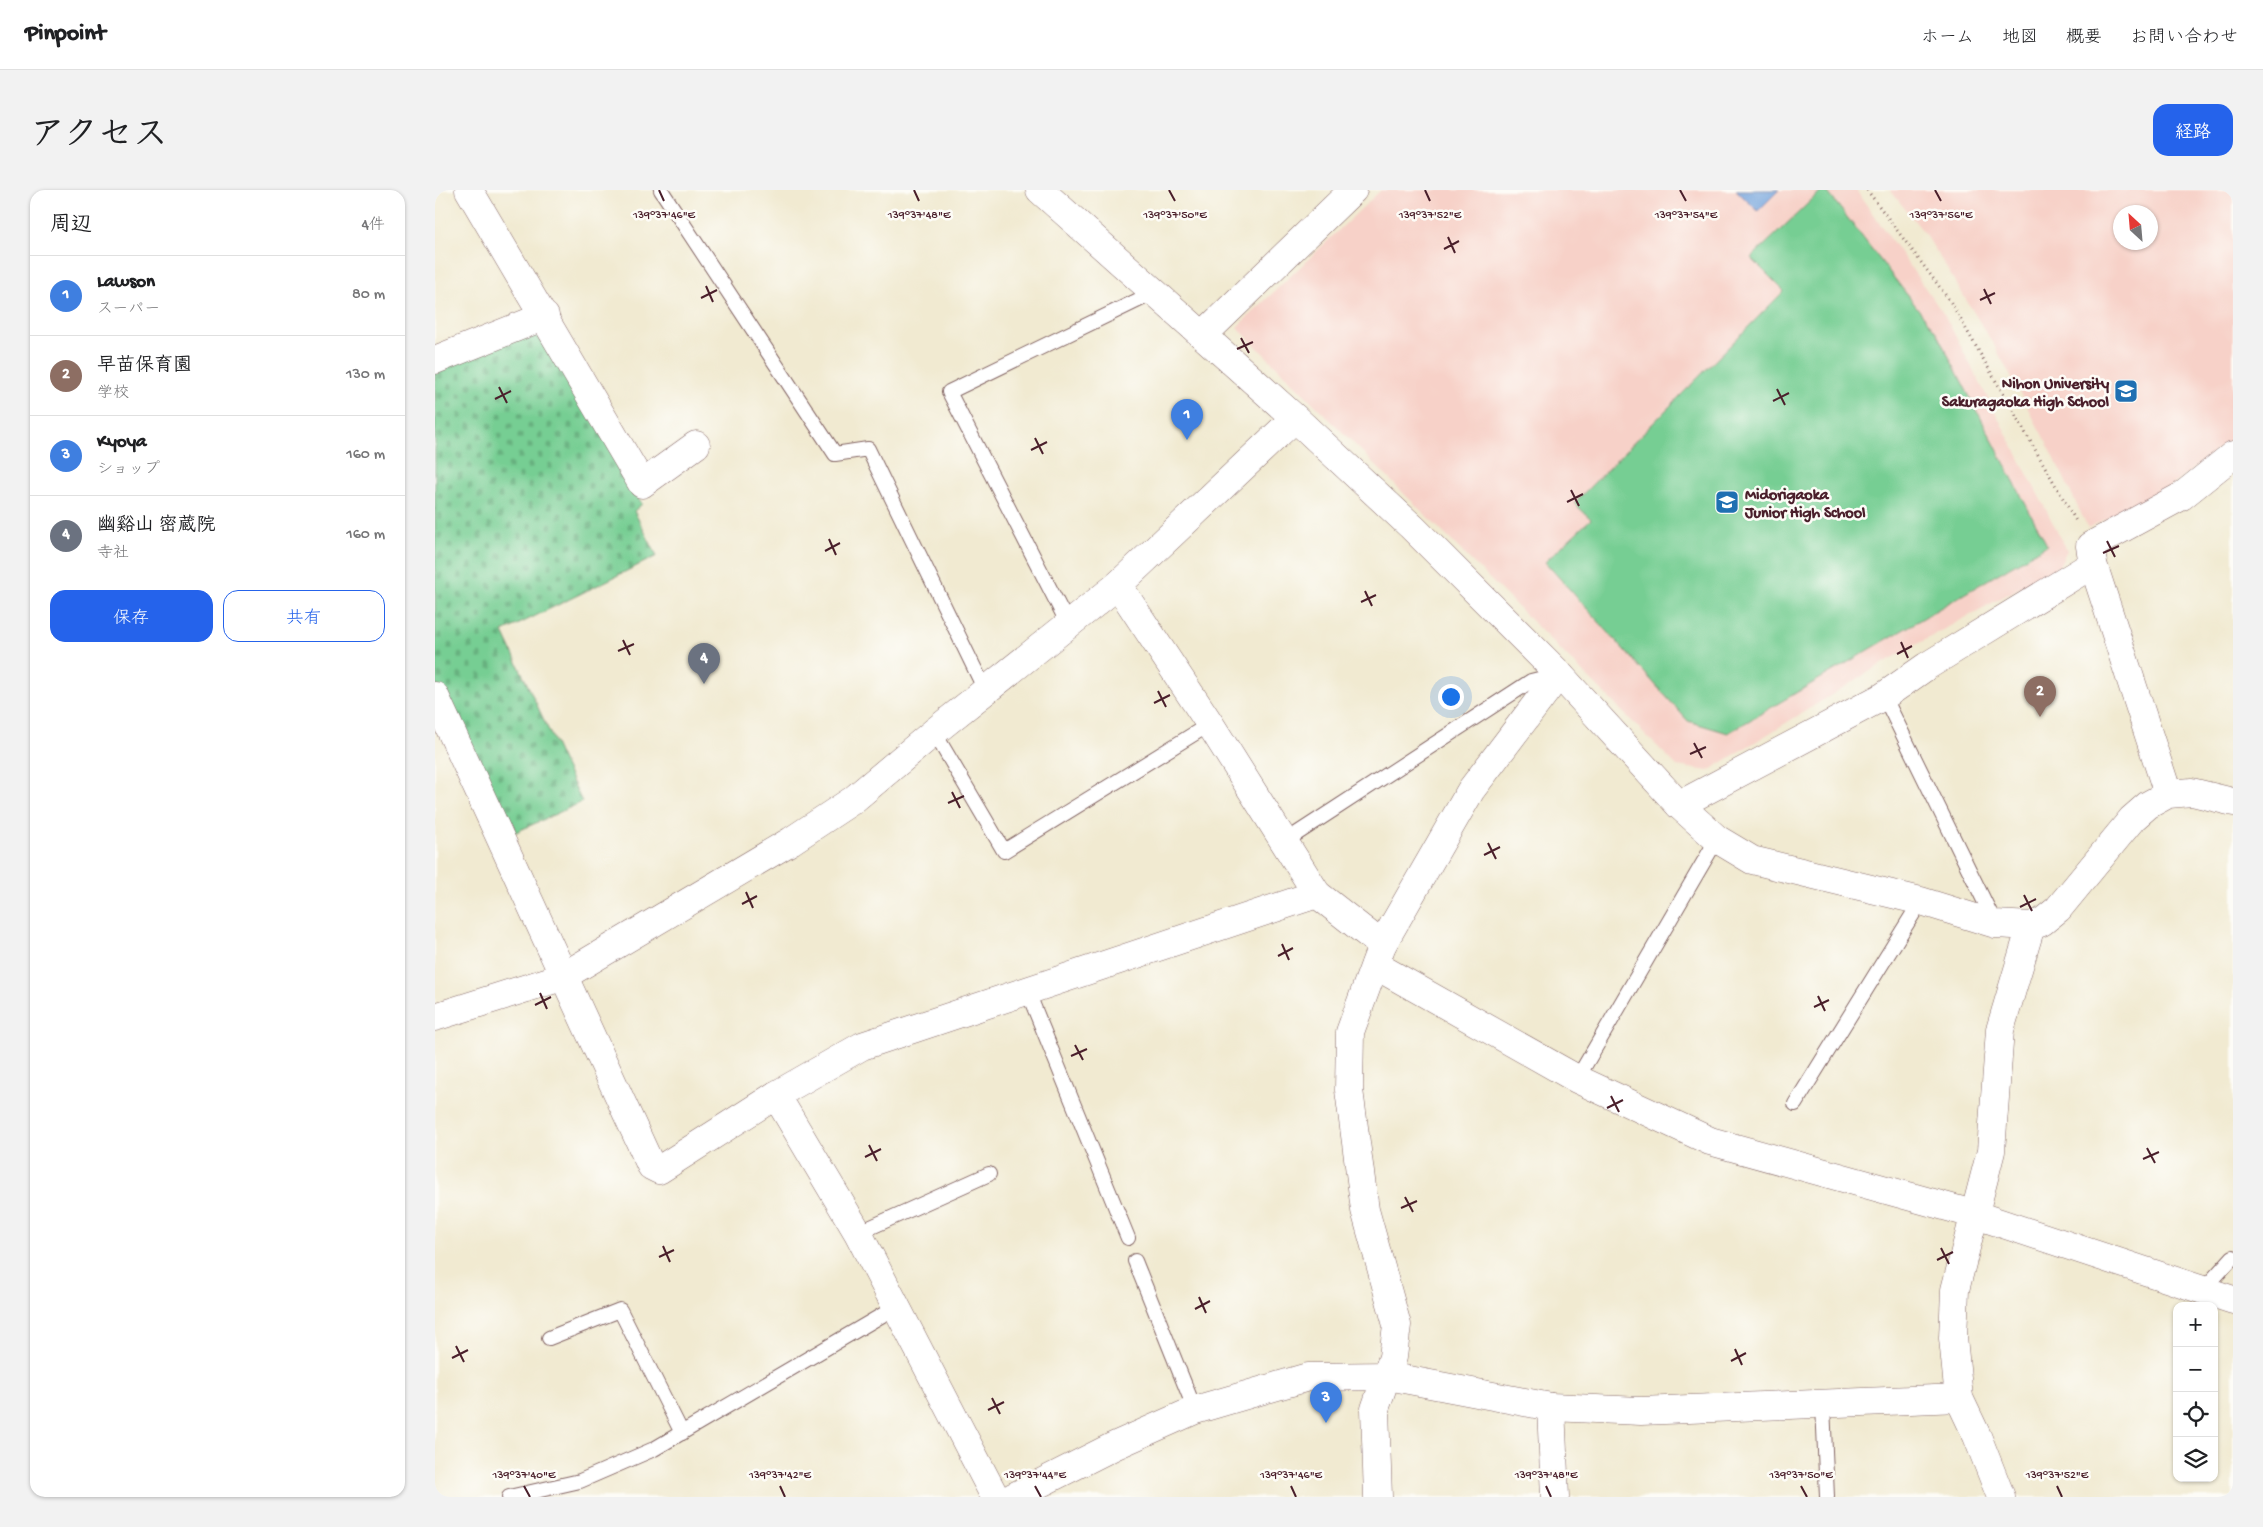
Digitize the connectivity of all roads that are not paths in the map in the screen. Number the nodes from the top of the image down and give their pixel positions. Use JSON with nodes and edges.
{"nodes":[{"id":1,"x":469,"y":190,"type":"edge"},
{"id":2,"x":661,"y":190,"type":"edge"},
{"id":3,"x":1040,"y":190,"type":"edge"},
{"id":4,"x":1353,"y":190,"type":"edge"},
{"id":5,"x":1155,"y":292,"type":"junction"},
{"id":6,"x":545,"y":316,"type":"junction"},
{"id":7,"x":1203,"y":335,"type":"junction"},
{"id":8,"x":435,"y":360,"type":"edge"},
{"id":9,"x":1295,"y":418,"type":"junction"},
{"id":10,"x":696,"y":445,"type":"dead end"},
{"id":11,"x":2233,"y":455,"type":"edge"},
{"id":12,"x":2092,"y":555,"type":"junction"},
{"id":13,"x":1118,"y":585,"type":"junction"},
{"id":14,"x":1067,"y":624,"type":"junction"},
{"id":15,"x":1559,"y":674,"type":"junction"},
{"id":16,"x":985,"y":690,"type":"junction"},
{"id":17,"x":435,"y":696,"type":"edge"},
{"id":18,"x":1884,"y":696,"type":"junction"},
{"id":19,"x":1210,"y":724,"type":"junction"},
{"id":20,"x":934,"y":732,"type":"junction"},
{"id":21,"x":2168,"y":794,"type":"junction"},
{"id":22,"x":2233,"y":802,"type":"edge"},
{"id":23,"x":1679,"y":805,"type":"junction"},
{"id":24,"x":1717,"y":839,"type":"junction"},
{"id":25,"x":1284,"y":842,"type":"junction"},
{"id":26,"x":1317,"y":894,"type":"junction"},
{"id":27,"x":1921,"y":902,"type":"junction"},
{"id":28,"x":1995,"y":924,"type":"junction"},
{"id":29,"x":2031,"y":926,"type":"junction"},
{"id":30,"x":1379,"y":955,"type":"junction"},
{"id":31,"x":562,"y":977,"type":"junction"},
{"id":32,"x":1027,"y":990,"type":"junction"},
{"id":33,"x":435,"y":1017,"type":"edge"},
{"id":34,"x":1577,"y":1078,"type":"junction"},
{"id":35,"x":776,"y":1095,"type":"junction"},
{"id":36,"x":1795,"y":1104,"type":"dead end"},
{"id":37,"x":989,"y":1174,"type":"dead end"},
{"id":38,"x":1973,"y":1214,"type":"junction"},
{"id":39,"x":858,"y":1233,"type":"junction"},
{"id":40,"x":1128,"y":1238,"type":"dead end"},
{"id":41,"x":2233,"y":1257,"type":"edge"},
{"id":42,"x":1135,"y":1261,"type":"dead end"},
{"id":43,"x":2203,"y":1290,"type":"junction"},
{"id":44,"x":2233,"y":1300,"type":"edge"},
{"id":45,"x":896,"y":1307,"type":"junction"},
{"id":46,"x":549,"y":1338,"type":"dead end"},
{"id":47,"x":1388,"y":1376,"type":"junction"},
{"id":48,"x":1959,"y":1398,"type":"junction"},
{"id":49,"x":1823,"y":1405,"type":"junction"},
{"id":50,"x":1551,"y":1407,"type":"junction"},
{"id":51,"x":1195,"y":1410,"type":"junction"},
{"id":52,"x":682,"y":1434,"type":"junction"},
{"id":53,"x":1045,"y":1490,"type":"edge"},
{"id":54,"x":509,"y":1497,"type":"edge"},
{"id":55,"x":995,"y":1497,"type":"edge"},
{"id":56,"x":1013,"y":1497,"type":"edge"},
{"id":57,"x":1378,"y":1497,"type":"edge"},
{"id":58,"x":1555,"y":1497,"type":"edge"},
{"id":59,"x":1827,"y":1497,"type":"edge"},
{"id":60,"x":2001,"y":1497,"type":"edge"}],
"edges":[{"from":1,"to":6,"type":"street"},
{"from":2,"to":16,"type":"lane"},
{"from":3,"to":5,"type":"street"},
{"from":4,"to":7,"type":"street"},
{"from":5,"to":7,"type":"street"},
{"from":5,"to":14,"type":"lane"},
{"from":6,"to":8,"type":"street"},
{"from":6,"to":10,"type":"street"},
{"from":7,"to":9,"type":"street"},
{"from":9,"to":13,"type":"street"},
{"from":9,"to":15,"type":"street"},
{"from":11,"to":12,"type":"street"},
{"from":12,"to":18,"type":"street"},
{"from":12,"to":21,"type":"street"},
{"from":13,"to":14,"type":"street"},
{"from":13,"to":19,"type":"street"},
{"from":14,"to":16,"type":"street"},
{"from":15,"to":23,"type":"street"},
{"from":15,"to":25,"type":"lane"},
{"from":15,"to":30,"type":"street"},
{"from":16,"to":20,"type":"street"},
{"from":17,"to":31,"type":"street"},
{"from":18,"to":23,"type":"street"},
{"from":18,"to":28,"type":"lane"},
{"from":19,"to":20,"type":"lane"},
{"from":19,"to":25,"type":"street"},
{"from":20,"to":31,"type":"street"},
{"from":21,"to":22,"type":"street"},
{"from":21,"to":29,"type":"street"},
{"from":23,"to":24,"type":"street"},
{"from":24,"to":27,"type":"street"},
{"from":24,"to":34,"type":"lane"},
{"from":25,"to":26,"type":"street"},
{"from":26,"to":30,"type":"street"},
{"from":26,"to":32,"type":"street"},
{"from":27,"to":28,"type":"street"},
{"from":27,"to":36,"type":"lane"},
{"from":28,"to":29,"type":"street"},
{"from":29,"to":38,"type":"street"},
{"from":30,"to":34,"type":"street"},
{"from":30,"to":47,"type":"street"},
{"from":31,"to":33,"type":"street"},
{"from":31,"to":35,"type":"street"},
{"from":32,"to":35,"type":"street"},
{"from":32,"to":40,"type":"lane"},
{"from":34,"to":38,"type":"street"},
{"from":35,"to":39,"type":"street"},
{"from":37,"to":39,"type":"lane"},
{"from":38,"to":43,"type":"street"},
{"from":38,"to":48,"type":"street"},
{"from":39,"to":45,"type":"street"},
{"from":41,"to":43,"type":"lane"},
{"from":42,"to":51,"type":"lane"},
{"from":43,"to":44,"type":"street"},
{"from":45,"to":52,"type":"lane"},
{"from":45,"to":55,"type":"street"},
{"from":46,"to":52,"type":"lane"},
{"from":47,"to":50,"type":"street"},
{"from":47,"to":51,"type":"street"},
{"from":47,"to":57,"type":"street"},
{"from":48,"to":49,"type":"street"},
{"from":48,"to":60,"type":"street"},
{"from":49,"to":50,"type":"street"},
{"from":49,"to":59,"type":"lane"},
{"from":50,"to":58,"type":"street"},
{"from":51,"to":53,"type":"street"},
{"from":52,"to":54,"type":"lane"},
{"from":53,"to":56,"type":"street"}]}
